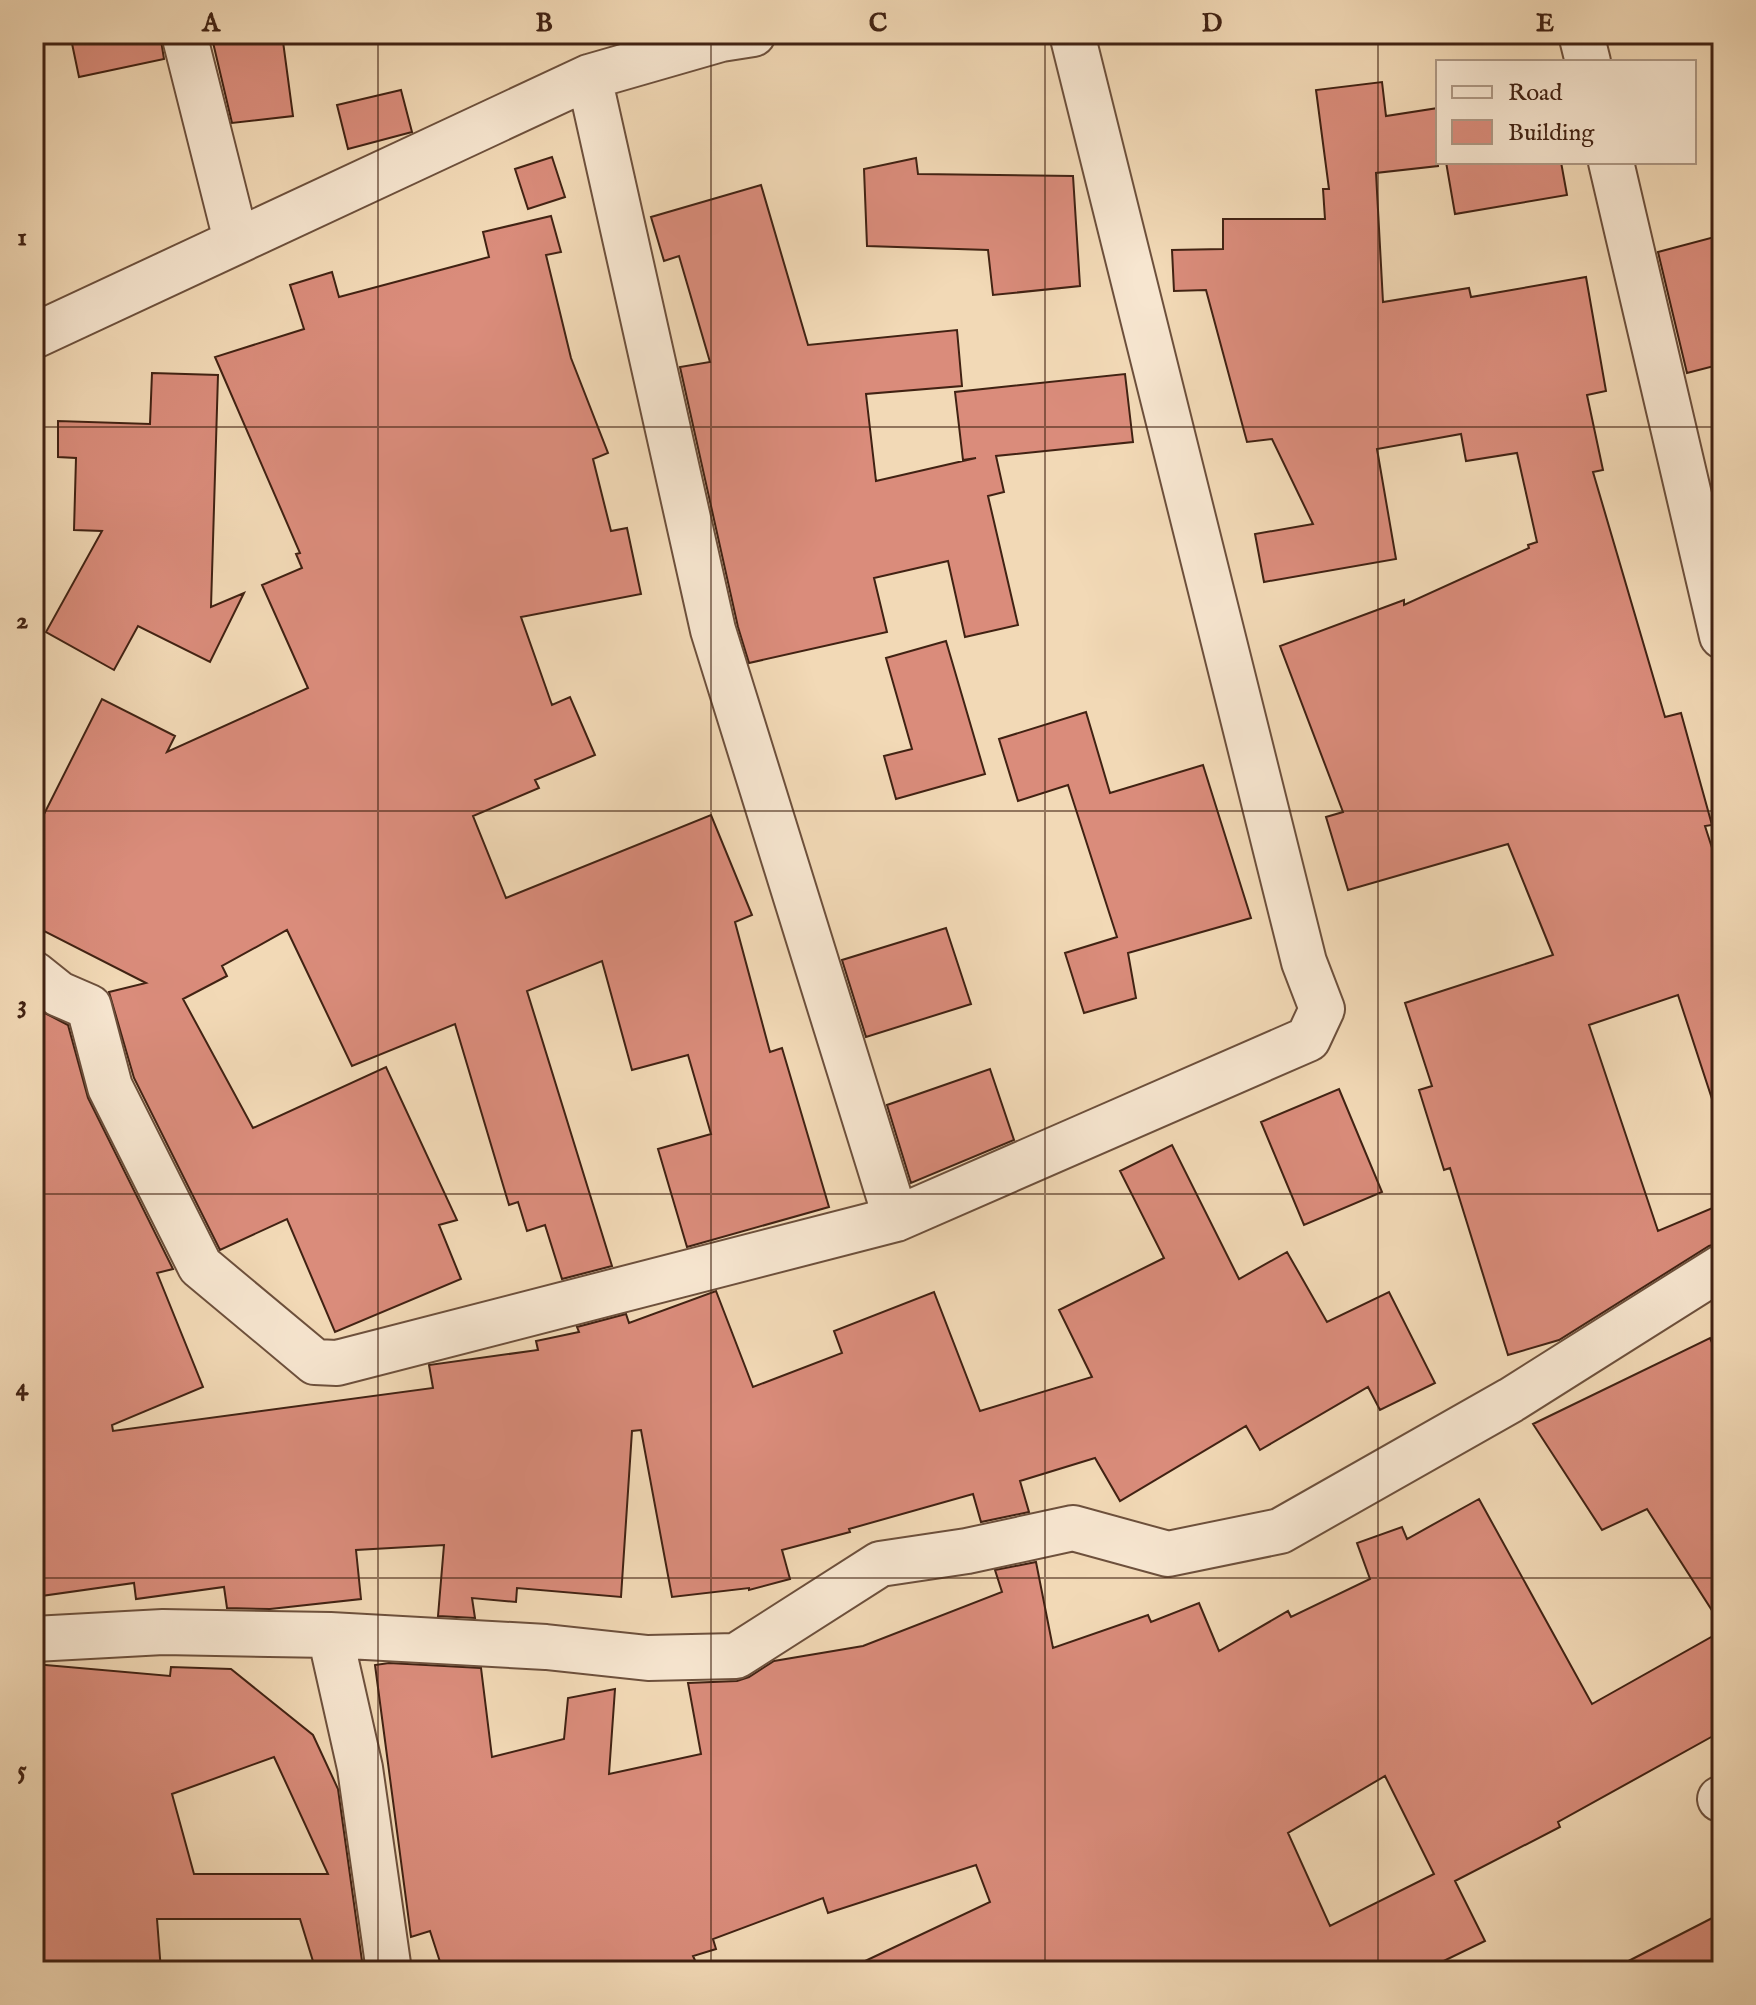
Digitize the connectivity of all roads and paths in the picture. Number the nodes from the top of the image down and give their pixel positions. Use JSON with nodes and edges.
{"nodes":[{"id":1,"x":184,"y":34,"type":"edge"},
{"id":2,"x":753,"y":34,"type":"edge"},
{"id":3,"x":1072,"y":34,"type":"edge"},
{"id":4,"x":1581,"y":34,"type":"edge"},
{"id":5,"x":1588,"y":60,"type":"edge"},
{"id":6,"x":589,"y":77,"type":"junction"},
{"id":7,"x":1611,"y":164,"type":"edge"},
{"id":8,"x":236,"y":240,"type":"junction"},
{"id":9,"x":34,"y":336,"type":"edge"},
{"id":10,"x":1722,"y":636,"type":"edge"},
{"id":11,"x":34,"y":974,"type":"edge"},
{"id":12,"x":896,"y":1219,"type":"junction"},
{"id":13,"x":1722,"y":1267,"type":"edge"},
{"id":14,"x":330,"y":1635,"type":"junction"},
{"id":15,"x":34,"y":1639,"type":"edge"},
{"id":16,"x":389,"y":1971,"type":"edge"}],
"edges":[{"from":1,"to":8,"type":"street"},
{"from":2,"to":6,"type":"street"},
{"from":3,"to":12,"type":"street"},
{"from":4,"to":5,"type":"street"},
{"from":6,"to":8,"type":"street"},
{"from":6,"to":12,"type":"street"},
{"from":7,"to":10,"type":"street"},
{"from":8,"to":9,"type":"street"},
{"from":11,"to":12,"type":"street"},
{"from":13,"to":14,"type":"street"},
{"from":14,"to":15,"type":"street"},
{"from":14,"to":16,"type":"street"}]}
